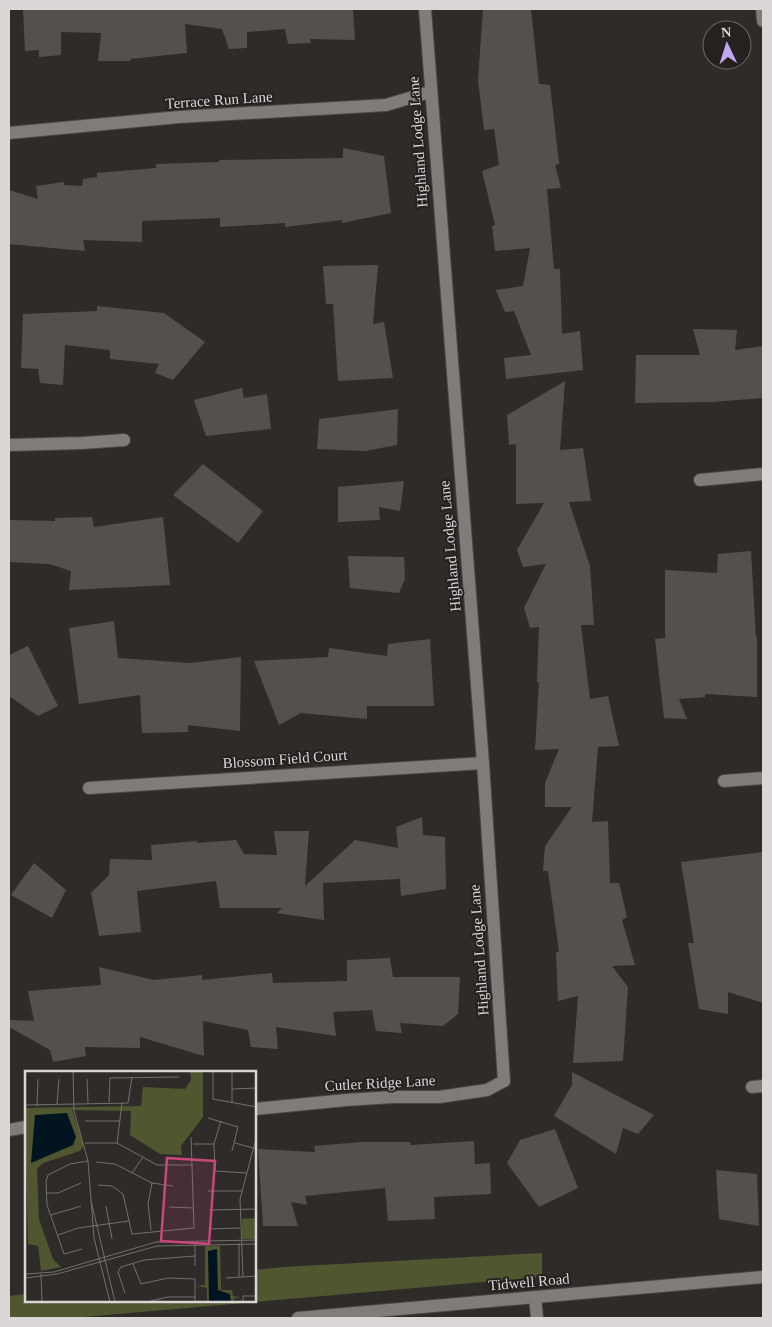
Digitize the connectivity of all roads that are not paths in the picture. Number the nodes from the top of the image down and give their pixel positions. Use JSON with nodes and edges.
{"nodes":[{"id":1,"x":425,"y":9,"type":"edge"},
{"id":2,"x":762,"y":9,"type":"edge"},
{"id":3,"x":763,"y":21,"type":"edge"},
{"id":4,"x":430,"y":92,"type":"junction"},
{"id":5,"x":9,"y":133,"type":"edge"},
{"id":6,"x":124,"y":440,"type":"dead end"},
{"id":7,"x":9,"y":445,"type":"edge"},
{"id":8,"x":763,"y":474,"type":"edge"},
{"id":9,"x":700,"y":480,"type":"dead end"},
{"id":10,"x":483,"y":763,"type":"junction"},
{"id":11,"x":763,"y":778,"type":"edge"},
{"id":12,"x":724,"y":781,"type":"dead end"},
{"id":13,"x":89,"y":788,"type":"dead end"},
{"id":14,"x":504,"y":1081,"type":"joint"},
{"id":15,"x":256,"y":1109,"type":"edge"},
{"id":16,"x":25,"y":1127,"type":"edge"},
{"id":17,"x":9,"y":1130,"type":"edge"},
{"id":18,"x":763,"y":1277,"type":"edge"},
{"id":19,"x":535,"y":1297,"type":"junction"},
{"id":20,"x":298,"y":1318,"type":"edge"},
{"id":21,"x":537,"y":1318,"type":"edge"}],
"edges":[{"from":1,"to":4,"type":"street","name":"Highland Lodge Lane"},
{"from":2,"to":3,"type":"street"},
{"from":4,"to":5,"type":"street","name":"Terrace Run Lane"},
{"from":4,"to":10,"type":"street","name":"Highland Lodge Lane"},
{"from":6,"to":7,"type":"street"},
{"from":8,"to":9,"type":"street"},
{"from":10,"to":13,"type":"street","name":"Blossom Field Court"},
{"from":10,"to":14,"type":"street","name":"Highland Lodge Lane"},
{"from":11,"to":12,"type":"street"},
{"from":14,"to":15,"type":"street","name":"Cutler Ridge Lane"},
{"from":16,"to":17,"type":"street"},
{"from":18,"to":19,"type":"street","name":"Tidwell Road"},
{"from":19,"to":20,"type":"street","name":"Tidwell Road"},
{"from":19,"to":21,"type":"street"}]}
